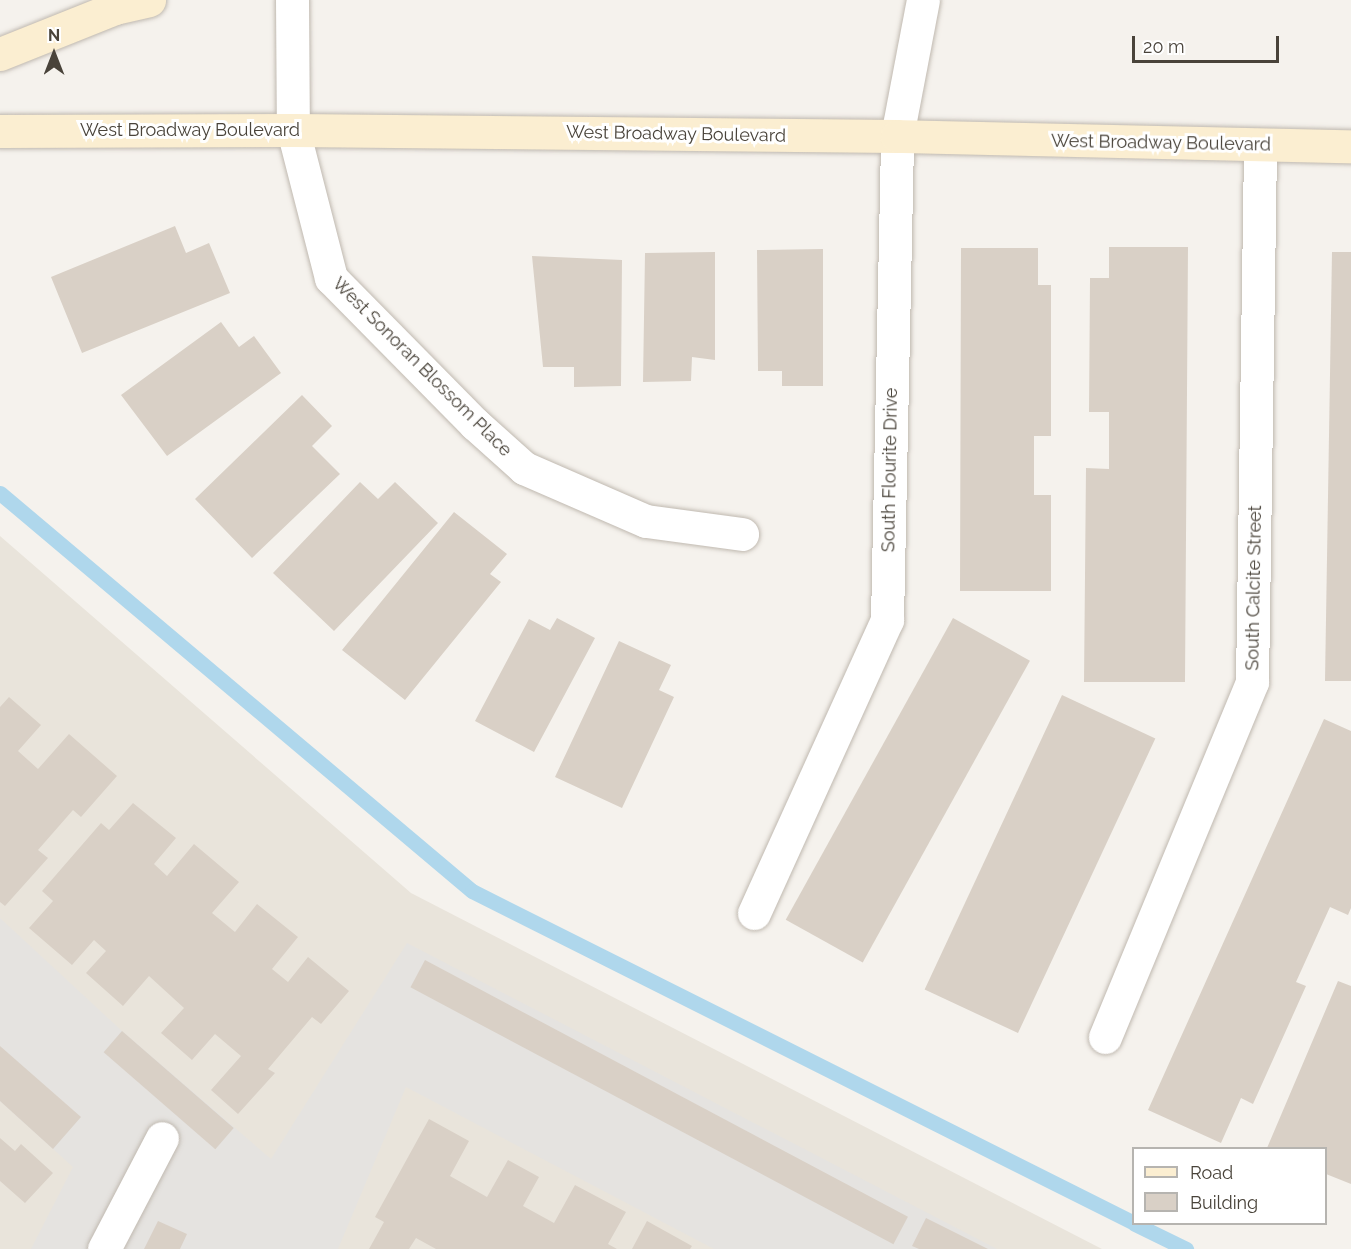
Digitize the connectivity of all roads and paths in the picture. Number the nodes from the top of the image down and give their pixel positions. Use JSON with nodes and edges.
{"nodes":[{"id":1,"x":149,"y":0,"type":"edge"},
{"id":2,"x":292,"y":0,"type":"edge"},
{"id":3,"x":923,"y":0,"type":"edge"},
{"id":4,"x":0,"y":54,"type":"edge"},
{"id":5,"x":293,"y":130,"type":"junction"},
{"id":6,"x":0,"y":131,"type":"edge"},
{"id":7,"x":897,"y":136,"type":"junction"},
{"id":8,"x":1260,"y":146,"type":"junction"},
{"id":9,"x":1351,"y":146,"type":"edge"},
{"id":10,"x":742,"y":534,"type":"dead end"},
{"id":11,"x":753,"y":913,"type":"dead end"},
{"id":12,"x":1105,"y":1037,"type":"dead end"},
{"id":13,"x":162,"y":1138,"type":"dead end"},
{"id":14,"x":104,"y":1249,"type":"edge"}],
"edges":[{"from":1,"to":4,"type":"street"},
{"from":2,"to":5,"type":"street","name":"West Sonoran Blossom Place"},
{"from":3,"to":7,"type":"street","name":"South Flourite Drive"},
{"from":5,"to":6,"type":"street","name":"West Broadway Boulevard"},
{"from":5,"to":7,"type":"street","name":"West Broadway Boulevard"},
{"from":5,"to":10,"type":"street","name":"West Sonoran Blossom Place"},
{"from":7,"to":8,"type":"street","name":"West Broadway Boulevard"},
{"from":7,"to":11,"type":"street","name":"South Flourite Drive"},
{"from":8,"to":9,"type":"street","name":"West Broadway Boulevard"},
{"from":8,"to":12,"type":"street","name":"South Calcite Street"},
{"from":13,"to":14,"type":"street"}]}
